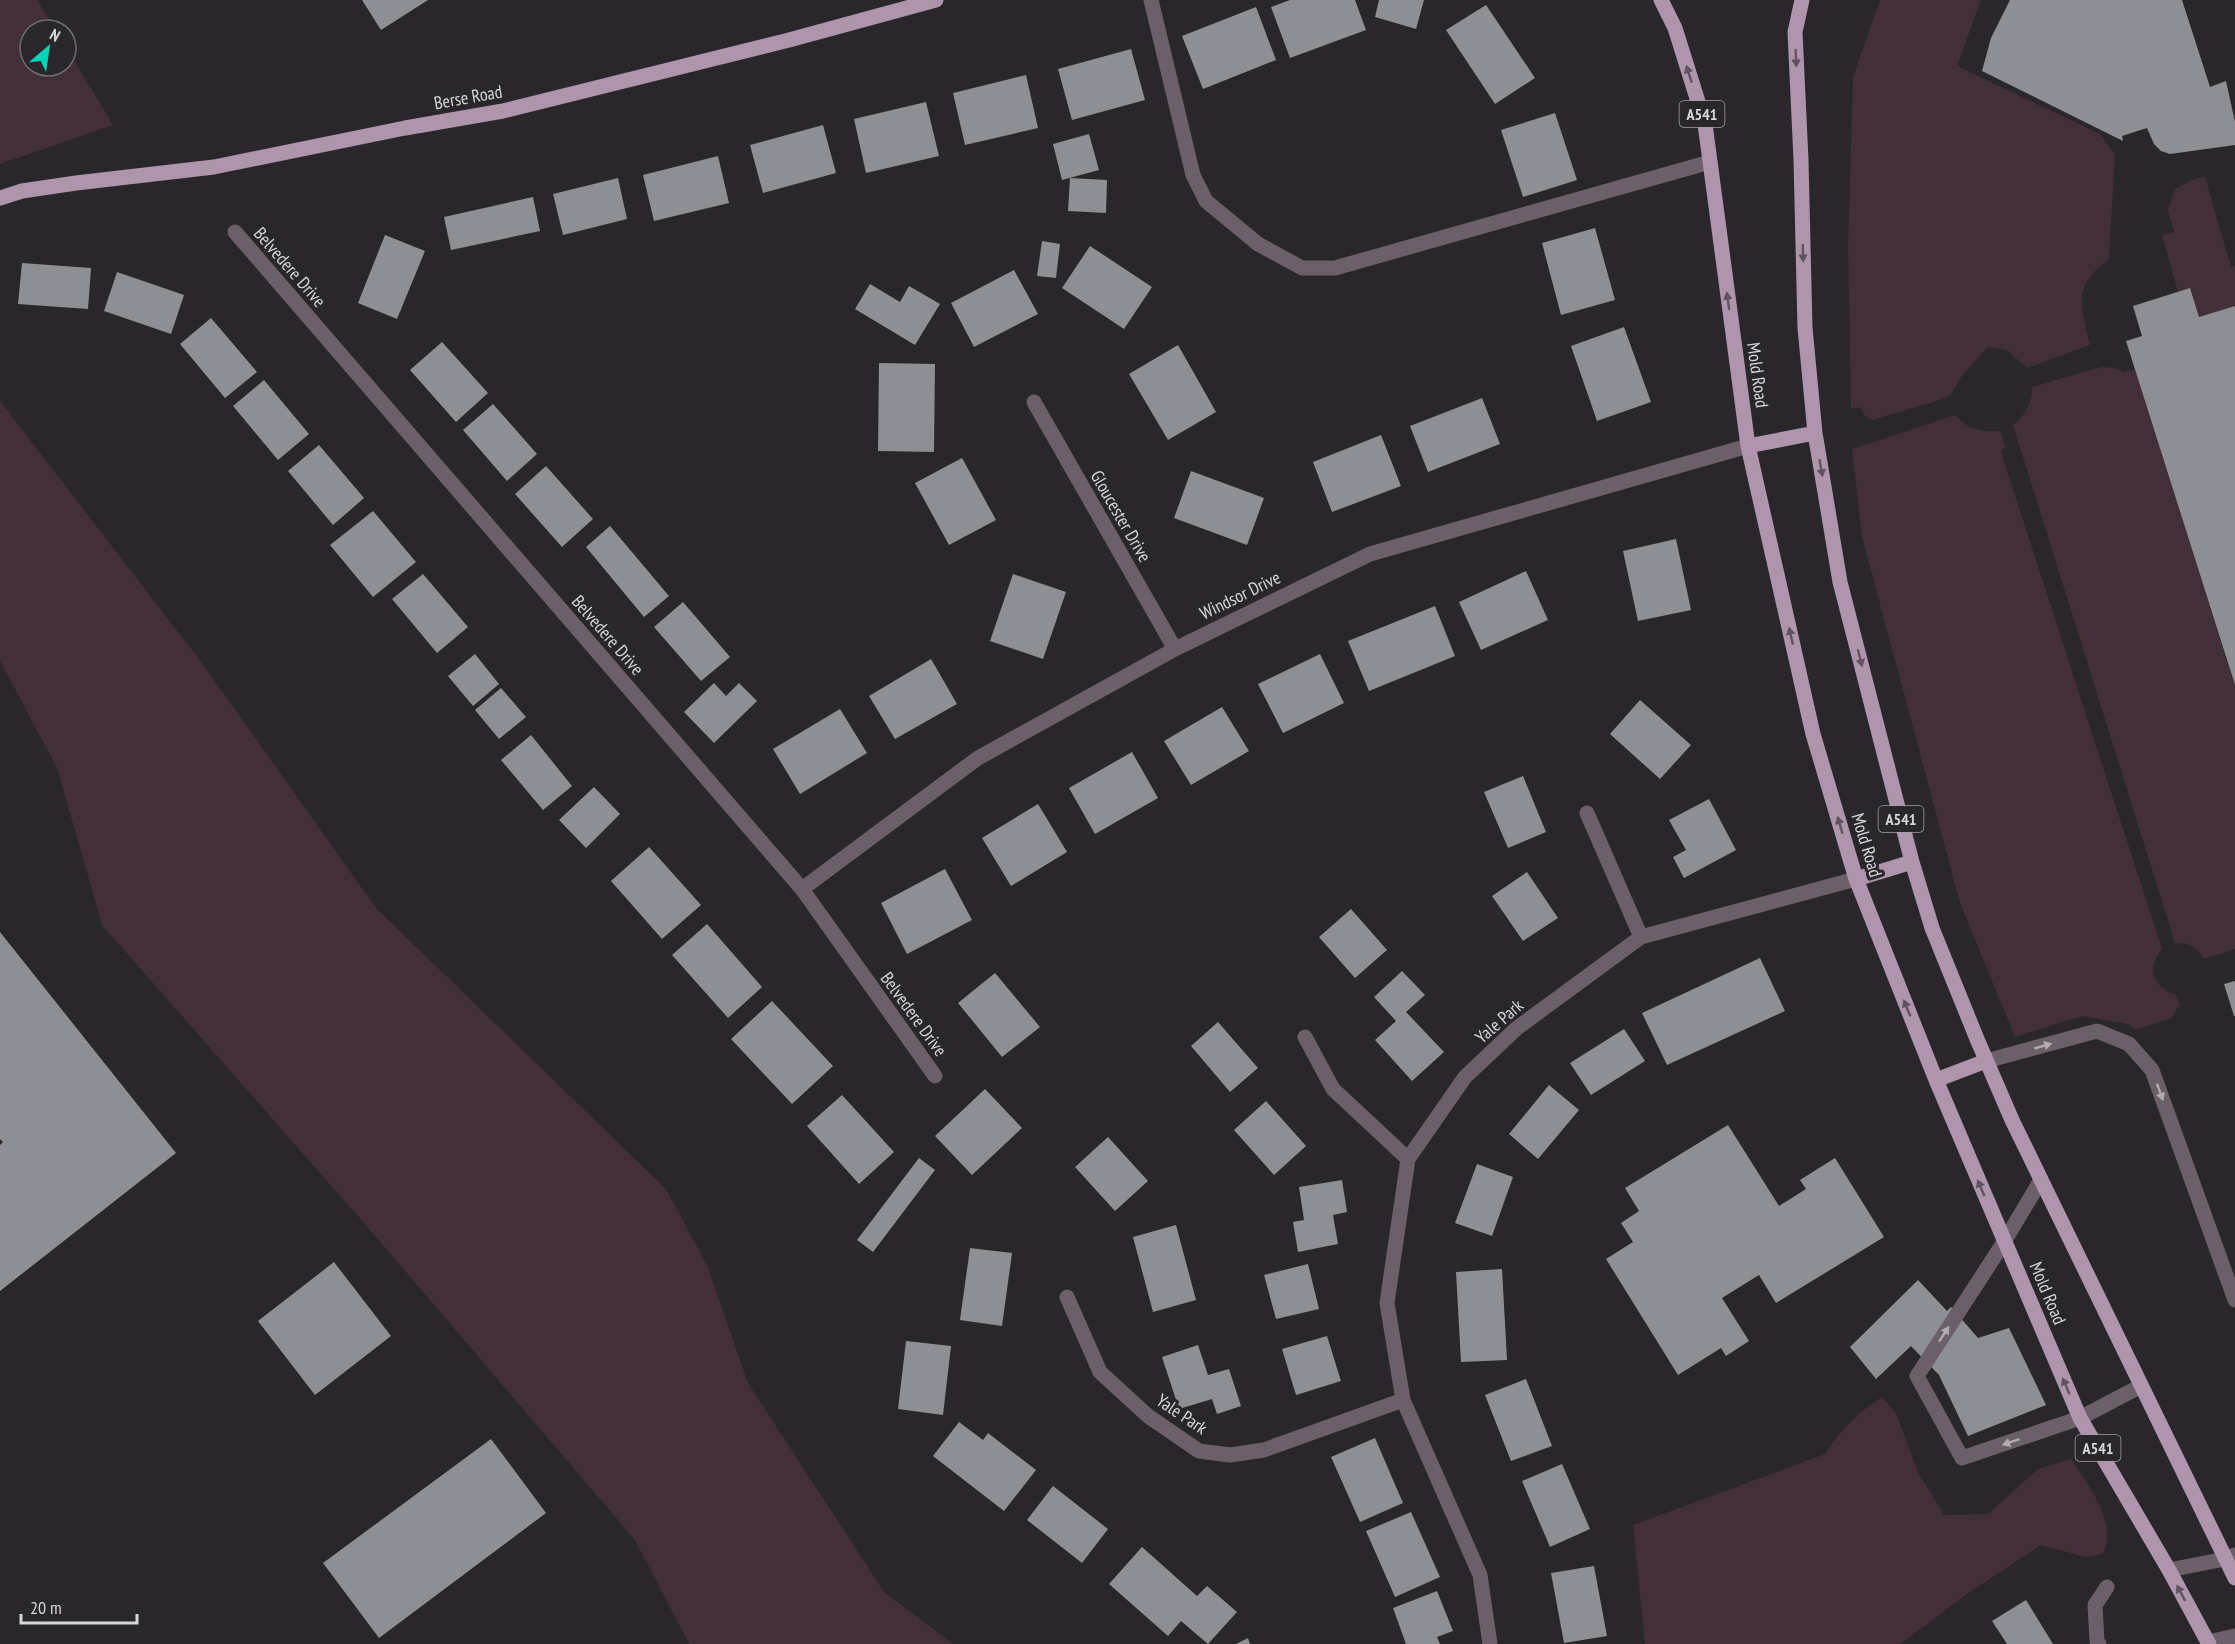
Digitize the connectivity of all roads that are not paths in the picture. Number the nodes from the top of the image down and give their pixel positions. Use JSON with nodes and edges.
{"nodes":[{"id":1,"x":936,"y":0,"type":"edge"},
{"id":2,"x":1151,"y":0,"type":"edge"},
{"id":3,"x":1661,"y":0,"type":"edge"},
{"id":4,"x":1802,"y":0,"type":"edge"},
{"id":5,"x":1710,"y":162,"type":"junction"},
{"id":6,"x":0,"y":198,"type":"edge"},
{"id":7,"x":235,"y":232,"type":"dead end"},
{"id":8,"x":1034,"y":402,"type":"dead end"},
{"id":9,"x":1815,"y":433,"type":"junction"},
{"id":10,"x":1748,"y":446,"type":"junction"},
{"id":11,"x":1174,"y":649,"type":"junction"},
{"id":12,"x":1587,"y":813,"type":"dead end"},
{"id":13,"x":1912,"y":862,"type":"junction"},
{"id":14,"x":1856,"y":879,"type":"junction"},
{"id":15,"x":802,"y":889,"type":"junction"},
{"id":16,"x":1641,"y":937,"type":"junction"},
{"id":17,"x":1305,"y":1037,"type":"dead end"},
{"id":18,"x":1986,"y":1061,"type":"junction"},
{"id":19,"x":935,"y":1076,"type":"dead end"},
{"id":20,"x":1936,"y":1080,"type":"junction"},
{"id":21,"x":1408,"y":1159,"type":"junction"},
{"id":22,"x":2041,"y":1180,"type":"junction"},
{"id":23,"x":2004,"y":1242,"type":"junction"},
{"id":24,"x":1067,"y":1297,"type":"dead end"},
{"id":25,"x":2235,"y":1300,"type":"edge"},
{"id":26,"x":2141,"y":1386,"type":"junction"},
{"id":27,"x":1403,"y":1400,"type":"junction"},
{"id":28,"x":2080,"y":1418,"type":"junction"},
{"id":29,"x":2230,"y":1557,"type":"edge"},
{"id":30,"x":2169,"y":1570,"type":"junction"},
{"id":31,"x":2235,"y":1578,"type":"edge"},
{"id":32,"x":2107,"y":1587,"type":"dead end"},
{"id":33,"x":2235,"y":1636,"type":"edge"},
{"id":34,"x":2209,"y":1643,"type":"edge"},
{"id":35,"x":1490,"y":1644,"type":"edge"},
{"id":36,"x":2099,"y":1644,"type":"edge"}],
"edges":[{"from":1,"to":6,"type":"main road","name":"Berse Road"},
{"from":2,"to":5,"type":"street"},
{"from":5,"to":3,"type":"main road","name":"Mold Road","number":"A541","one_way":true},
{"from":4,"to":9,"type":"main road","number":"A541","one_way":true},
{"from":10,"to":5,"type":"main road","name":"Mold Road","number":"A541","one_way":true},
{"from":7,"to":15,"type":"street","name":"Belvedere Drive"},
{"from":8,"to":11,"type":"street","name":"Gloucester Drive"},
{"from":9,"to":10,"type":"main road"},
{"from":9,"to":13,"type":"main road","number":"A541","one_way":true},
{"from":10,"to":11,"type":"street","name":"Windsor Drive"},
{"from":14,"to":10,"type":"main road","name":"Mold Road","number":"A541","one_way":true},
{"from":11,"to":15,"type":"street","name":"Windsor Drive"},
{"from":12,"to":16,"type":"street"},
{"from":13,"to":14,"type":"main road"},
{"from":13,"to":18,"type":"main road","number":"A541"},
{"from":14,"to":16,"type":"street","name":"Yale Park"},
{"from":20,"to":14,"type":"main road","name":"Mold Road","number":"A541","one_way":true},
{"from":15,"to":19,"type":"street","name":"Belvedere Drive"},
{"from":16,"to":21,"type":"street","name":"Yale Park"},
{"from":17,"to":21,"type":"street"},
{"from":18,"to":20,"type":"main road"},
{"from":18,"to":22,"type":"main road","number":"A541"},
{"from":18,"to":25,"type":"street","one_way":true},
{"from":23,"to":20,"type":"main road","name":"Mold Road","number":"A541","one_way":true},
{"from":21,"to":27,"type":"street","name":"Yale Park"},
{"from":22,"to":23,"type":"street"},
{"from":22,"to":26,"type":"main road","number":"A541"},
{"from":28,"to":23,"type":"main road","name":"Mold Road","number":"A541","one_way":true},
{"from":28,"to":23,"type":"street","one_way":true},
{"from":24,"to":27,"type":"street","name":"Yale Park"},
{"from":26,"to":28,"type":"street"},
{"from":26,"to":29,"type":"main road","number":"A541"},
{"from":27,"to":35,"type":"street","name":"Yale Park"},
{"from":28,"to":30,"type":"main road","name":"Mold Road","number":"A541"},
{"from":29,"to":30,"type":"street"},
{"from":29,"to":31,"type":"main road","number":"A541"},
{"from":34,"to":30,"type":"main road","name":"Mold Road","number":"A541","one_way":true},
{"from":32,"to":36,"type":"street"},
{"from":33,"to":34,"type":"street"}]}
